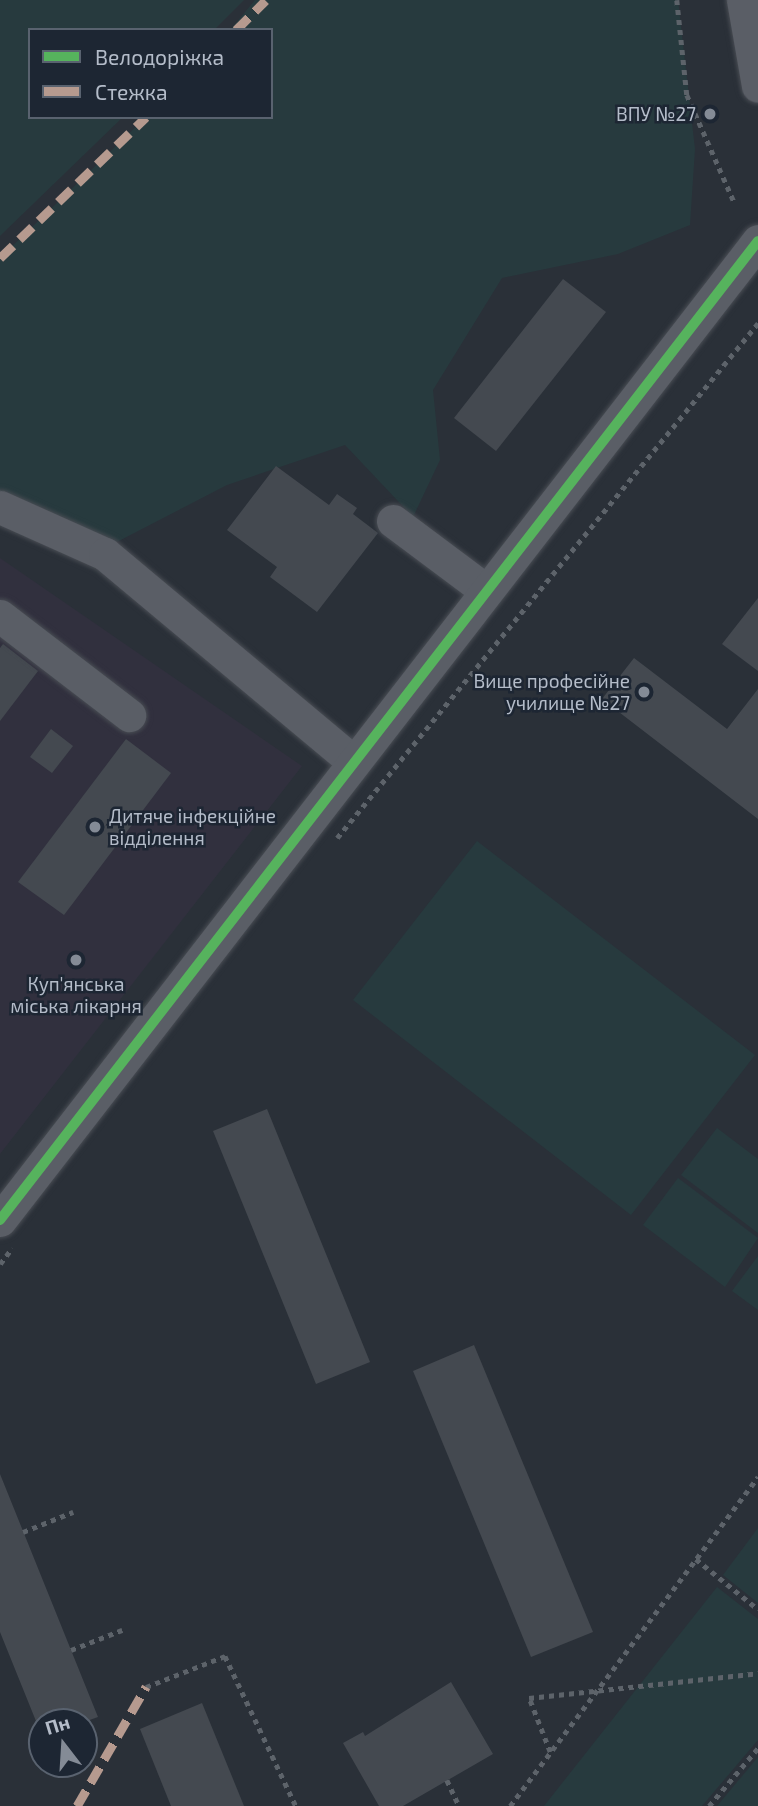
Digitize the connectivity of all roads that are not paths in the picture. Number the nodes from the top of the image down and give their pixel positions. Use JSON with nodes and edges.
{"nodes":[{"id":1,"x":743,"y":0,"type":"edge"},
{"id":2,"x":758,"y":86,"type":"edge"},
{"id":3,"x":749,"y":230,"type":"edge"},
{"id":4,"x":0,"y":507,"type":"edge"},
{"id":5,"x":393,"y":521,"type":"dead end"},
{"id":6,"x":484,"y":589,"type":"junction"},
{"id":7,"x":0,"y":616,"type":"edge"},
{"id":8,"x":129,"y":716,"type":"dead end"},
{"id":9,"x":354,"y":762,"type":"junction"},
{"id":10,"x":8,"y":1231,"type":"edge"}],
"edges":[{"from":1,"to":2,"type":"street"},
{"from":3,"to":6,"type":"street"},
{"from":4,"to":9,"type":"street"},
{"from":5,"to":6,"type":"street"},
{"from":6,"to":9,"type":"street"},
{"from":7,"to":8,"type":"street"},
{"from":9,"to":10,"type":"street"}]}
